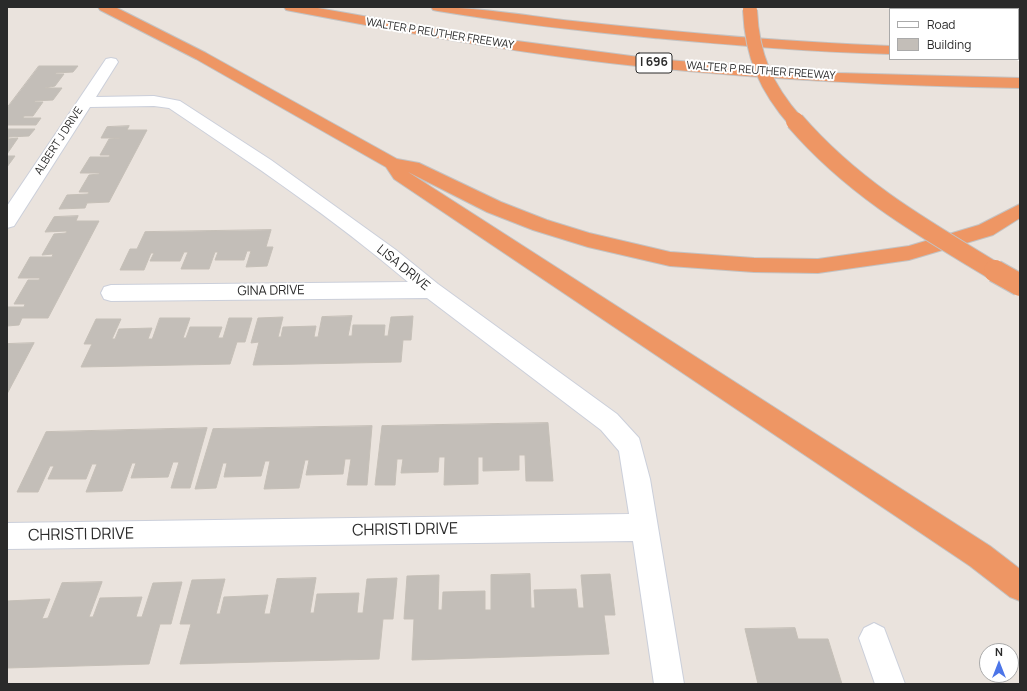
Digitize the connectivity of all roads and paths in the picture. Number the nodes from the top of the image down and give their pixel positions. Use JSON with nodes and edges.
{"nodes":[{"id":1,"x":105,"y":7,"type":"edge"},
{"id":2,"x":291,"y":7,"type":"edge"},
{"id":3,"x":438,"y":7,"type":"edge"},
{"id":4,"x":750,"y":9,"type":"edge"},
{"id":5,"x":889,"y":50,"type":"edge"},
{"id":6,"x":111,"y":62,"type":"dead end"},
{"id":7,"x":1020,"y":83,"type":"edge"},
{"id":8,"x":85,"y":102,"type":"junction"},
{"id":9,"x":393,"y":164,"type":"junction"},
{"id":10,"x":1020,"y":210,"type":"edge"},
{"id":11,"x":7,"y":221,"type":"edge"},
{"id":12,"x":1020,"y":285,"type":"edge"},
{"id":13,"x":431,"y":290,"type":"junction"},
{"id":14,"x":111,"y":293,"type":"dead end"},
{"id":15,"x":644,"y":527,"type":"junction"},
{"id":16,"x":7,"y":536,"type":"edge"},
{"id":17,"x":1020,"y":587,"type":"edge"},
{"id":18,"x":874,"y":638,"type":"dead end"},
{"id":19,"x":669,"y":684,"type":"edge"},
{"id":20,"x":890,"y":684,"type":"edge"}],
"edges":[{"from":1,"to":9,"type":"highway"},
{"from":2,"to":7,"type":"highway","name":"WALTER P REUTHER FREEWAY","number":"I 696"},
{"from":3,"to":5,"type":"highway","number":"I 696"},
{"from":4,"to":12,"type":"highway","bridge":true},
{"from":6,"to":8,"type":"street","name":"ALBERT J DRIVE"},
{"from":8,"to":11,"type":"street","name":"ALBERT J DRIVE"},
{"from":8,"to":13,"type":"street","name":"LISA DRIVE"},
{"from":9,"to":10,"type":"highway"},
{"from":9,"to":17,"type":"highway"},
{"from":13,"to":14,"type":"street","name":"GINA DRIVE"},
{"from":13,"to":15,"type":"street","name":"LISA DRIVE"},
{"from":15,"to":16,"type":"street","name":"CHRISTI DRIVE"},
{"from":15,"to":19,"type":"street"},
{"from":18,"to":20,"type":"street"}]}
